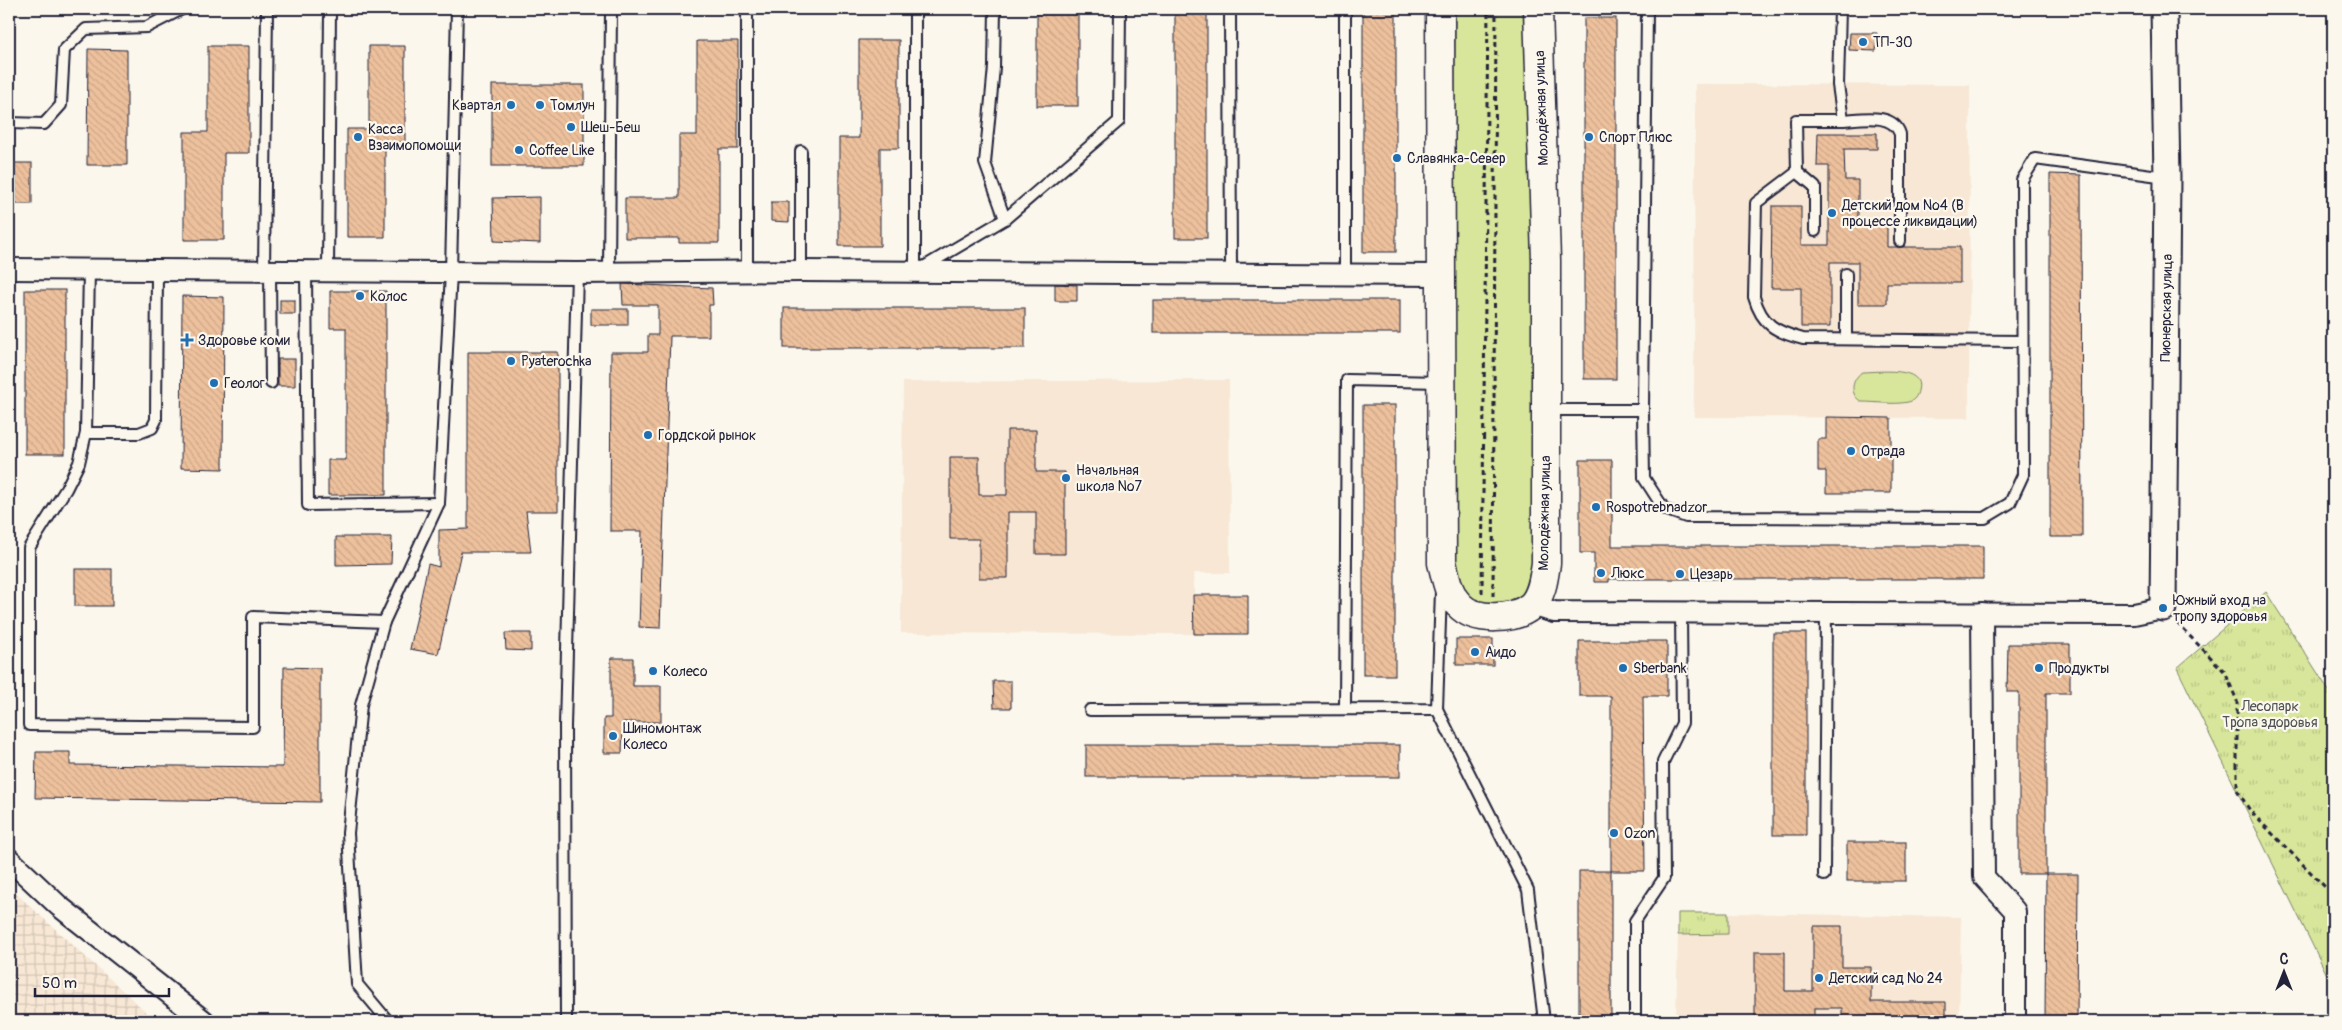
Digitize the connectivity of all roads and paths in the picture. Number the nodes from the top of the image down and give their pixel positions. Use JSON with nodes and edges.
{"nodes":[{"id":1,"x":182,"y":9,"type":"edge"},
{"id":2,"x":267,"y":9,"type":"edge"},
{"id":3,"x":330,"y":9,"type":"edge"},
{"id":4,"x":457,"y":9,"type":"edge"},
{"id":5,"x":611,"y":9,"type":"edge"},
{"id":6,"x":747,"y":9,"type":"edge"},
{"id":7,"x":915,"y":9,"type":"edge"},
{"id":8,"x":995,"y":9,"type":"edge"},
{"id":9,"x":1120,"y":9,"type":"edge"},
{"id":10,"x":1230,"y":9,"type":"edge"},
{"id":11,"x":1345,"y":9,"type":"edge"},
{"id":12,"x":1440,"y":9,"type":"edge"},
{"id":13,"x":1488,"y":9,"type":"edge"},
{"id":14,"x":1496,"y":9,"type":"edge"},
{"id":15,"x":1538,"y":9,"type":"edge"},
{"id":16,"x":1647,"y":9,"type":"edge"},
{"id":17,"x":1840,"y":9,"type":"edge"},
{"id":18,"x":2164,"y":9,"type":"edge"},
{"id":19,"x":1843,"y":120,"type":"junction"},
{"id":20,"x":9,"y":123,"type":"edge"},
{"id":21,"x":801,"y":151,"type":"dead end"},
{"id":22,"x":1797,"y":172,"type":"junction"},
{"id":23,"x":2168,"y":178,"type":"junction"},
{"id":24,"x":1005,"y":219,"type":"junction"},
{"id":25,"x":1815,"y":231,"type":"dead end"},
{"id":26,"x":1900,"y":241,"type":"dead end"},
{"id":27,"x":9,"y":269,"type":"edge"},
{"id":28,"x":89,"y":270,"type":"junction"},
{"id":29,"x":157,"y":270,"type":"junction"},
{"id":30,"x":267,"y":271,"type":"junction"},
{"id":31,"x":306,"y":271,"type":"junction"},
{"id":32,"x":328,"y":271,"type":"junction"},
{"id":33,"x":747,"y":271,"type":"junction"},
{"id":34,"x":801,"y":271,"type":"junction"},
{"id":35,"x":451,"y":272,"type":"junction"},
{"id":36,"x":576,"y":273,"type":"junction"},
{"id":37,"x":609,"y":273,"type":"junction"},
{"id":38,"x":915,"y":273,"type":"junction"},
{"id":39,"x":1231,"y":274,"type":"junction"},
{"id":40,"x":1846,"y":274,"type":"dead end"},
{"id":41,"x":1345,"y":275,"type":"junction"},
{"id":42,"x":1442,"y":275,"type":"junction"},
{"id":43,"x":1846,"y":339,"type":"junction"},
{"id":44,"x":2022,"y":341,"type":"junction"},
{"id":45,"x":1442,"y":382,"type":"junction"},
{"id":46,"x":272,"y":383,"type":"dead end"},
{"id":47,"x":1545,"y":410,"type":"junction"},
{"id":48,"x":1643,"y":410,"type":"junction"},
{"id":49,"x":86,"y":433,"type":"junction"},
{"id":50,"x":439,"y":503,"type":"junction"},
{"id":51,"x":1442,"y":563,"type":"junction"},
{"id":52,"x":1532,"y":605,"type":"junction"},
{"id":53,"x":1487,"y":606,"type":"junction"},
{"id":54,"x":2163,"y":608,"type":"junction"},
{"id":55,"x":1681,"y":612,"type":"junction"},
{"id":56,"x":1826,"y":612,"type":"junction"},
{"id":57,"x":1982,"y":613,"type":"junction"},
{"id":58,"x":384,"y":622,"type":"junction"},
{"id":59,"x":1438,"y":708,"type":"junction"},
{"id":60,"x":1345,"y":709,"type":"junction"},
{"id":61,"x":1090,"y":710,"type":"dead end"},
{"id":62,"x":9,"y":859,"type":"edge"},
{"id":63,"x":1824,"y":874,"type":"dead end"},
{"id":64,"x":2333,"y":895,"type":"edge"},
{"id":65,"x":204,"y":1021,"type":"edge"},
{"id":66,"x":388,"y":1021,"type":"edge"},
{"id":67,"x":566,"y":1021,"type":"edge"},
{"id":68,"x":1544,"y":1021,"type":"edge"},
{"id":69,"x":1635,"y":1021,"type":"edge"},
{"id":70,"x":2015,"y":1021,"type":"edge"}],
"edges":[{"from":1,"to":20,"type":"lane"},
{"from":2,"to":30,"type":"lane"},
{"from":3,"to":32,"type":"lane"},
{"from":4,"to":35,"type":"lane"},
{"from":5,"to":37,"type":"lane"},
{"from":6,"to":33,"type":"lane"},
{"from":7,"to":38,"type":"lane"},
{"from":8,"to":24,"type":"lane"},
{"from":9,"to":24,"type":"lane"},
{"from":10,"to":39,"type":"lane"},
{"from":11,"to":41,"type":"lane"},
{"from":12,"to":42,"type":"main road"},
{"from":13,"to":53,"type":"path"},
{"from":14,"to":53,"type":"path"},
{"from":15,"to":47,"type":"main road","name":"Молодёжная улица"},
{"from":16,"to":48,"type":"lane"},
{"from":17,"to":19,"type":"lane"},
{"from":18,"to":23,"type":"street","name":"Пионерская улица"},
{"from":19,"to":22,"type":"lane"},
{"from":19,"to":26,"type":"lane"},
{"from":21,"to":34,"type":"lane"},
{"from":22,"to":25,"type":"lane"},
{"from":22,"to":43,"type":"lane"},
{"from":23,"to":44,"type":"lane"},
{"from":23,"to":54,"type":"street","name":"Пионерская улица"},
{"from":24,"to":38,"type":"lane"},
{"from":27,"to":28,"type":"street"},
{"from":28,"to":29,"type":"street"},
{"from":28,"to":49,"type":"lane"},
{"from":29,"to":30,"type":"street"},
{"from":29,"to":49,"type":"lane"},
{"from":30,"to":31,"type":"street"},
{"from":30,"to":46,"type":"lane"},
{"from":31,"to":32,"type":"street"},
{"from":31,"to":50,"type":"lane"},
{"from":32,"to":35,"type":"street"},
{"from":33,"to":34,"type":"street"},
{"from":33,"to":37,"type":"street"},
{"from":34,"to":38,"type":"street"},
{"from":35,"to":36,"type":"street"},
{"from":35,"to":50,"type":"lane"},
{"from":36,"to":37,"type":"street"},
{"from":36,"to":67,"type":"lane"},
{"from":38,"to":39,"type":"street"},
{"from":39,"to":41,"type":"street"},
{"from":40,"to":43,"type":"lane"},
{"from":41,"to":42,"type":"street"},
{"from":42,"to":45,"type":"main road"},
{"from":43,"to":44,"type":"lane"},
{"from":44,"to":48,"type":"lane"},
{"from":45,"to":51,"type":"main road"},
{"from":45,"to":60,"type":"lane"},
{"from":47,"to":48,"type":"lane"},
{"from":47,"to":52,"type":"main road","name":"Молодёжная улица"},
{"from":49,"to":58,"type":"lane"},
{"from":50,"to":58,"type":"lane"},
{"from":51,"to":53,"type":"main road"},
{"from":51,"to":59,"type":"lane"},
{"from":52,"to":53,"type":"main road"},
{"from":52,"to":55,"type":"street"},
{"from":54,"to":57,"type":"street"},
{"from":54,"to":64,"type":"path"},
{"from":55,"to":56,"type":"street"},
{"from":55,"to":69,"type":"lane"},
{"from":56,"to":57,"type":"street"},
{"from":56,"to":63,"type":"lane"},
{"from":57,"to":70,"type":"street"},
{"from":58,"to":66,"type":"lane"},
{"from":59,"to":60,"type":"lane"},
{"from":59,"to":68,"type":"lane"},
{"from":60,"to":61,"type":"lane"},
{"from":62,"to":65,"type":"street"}]}
